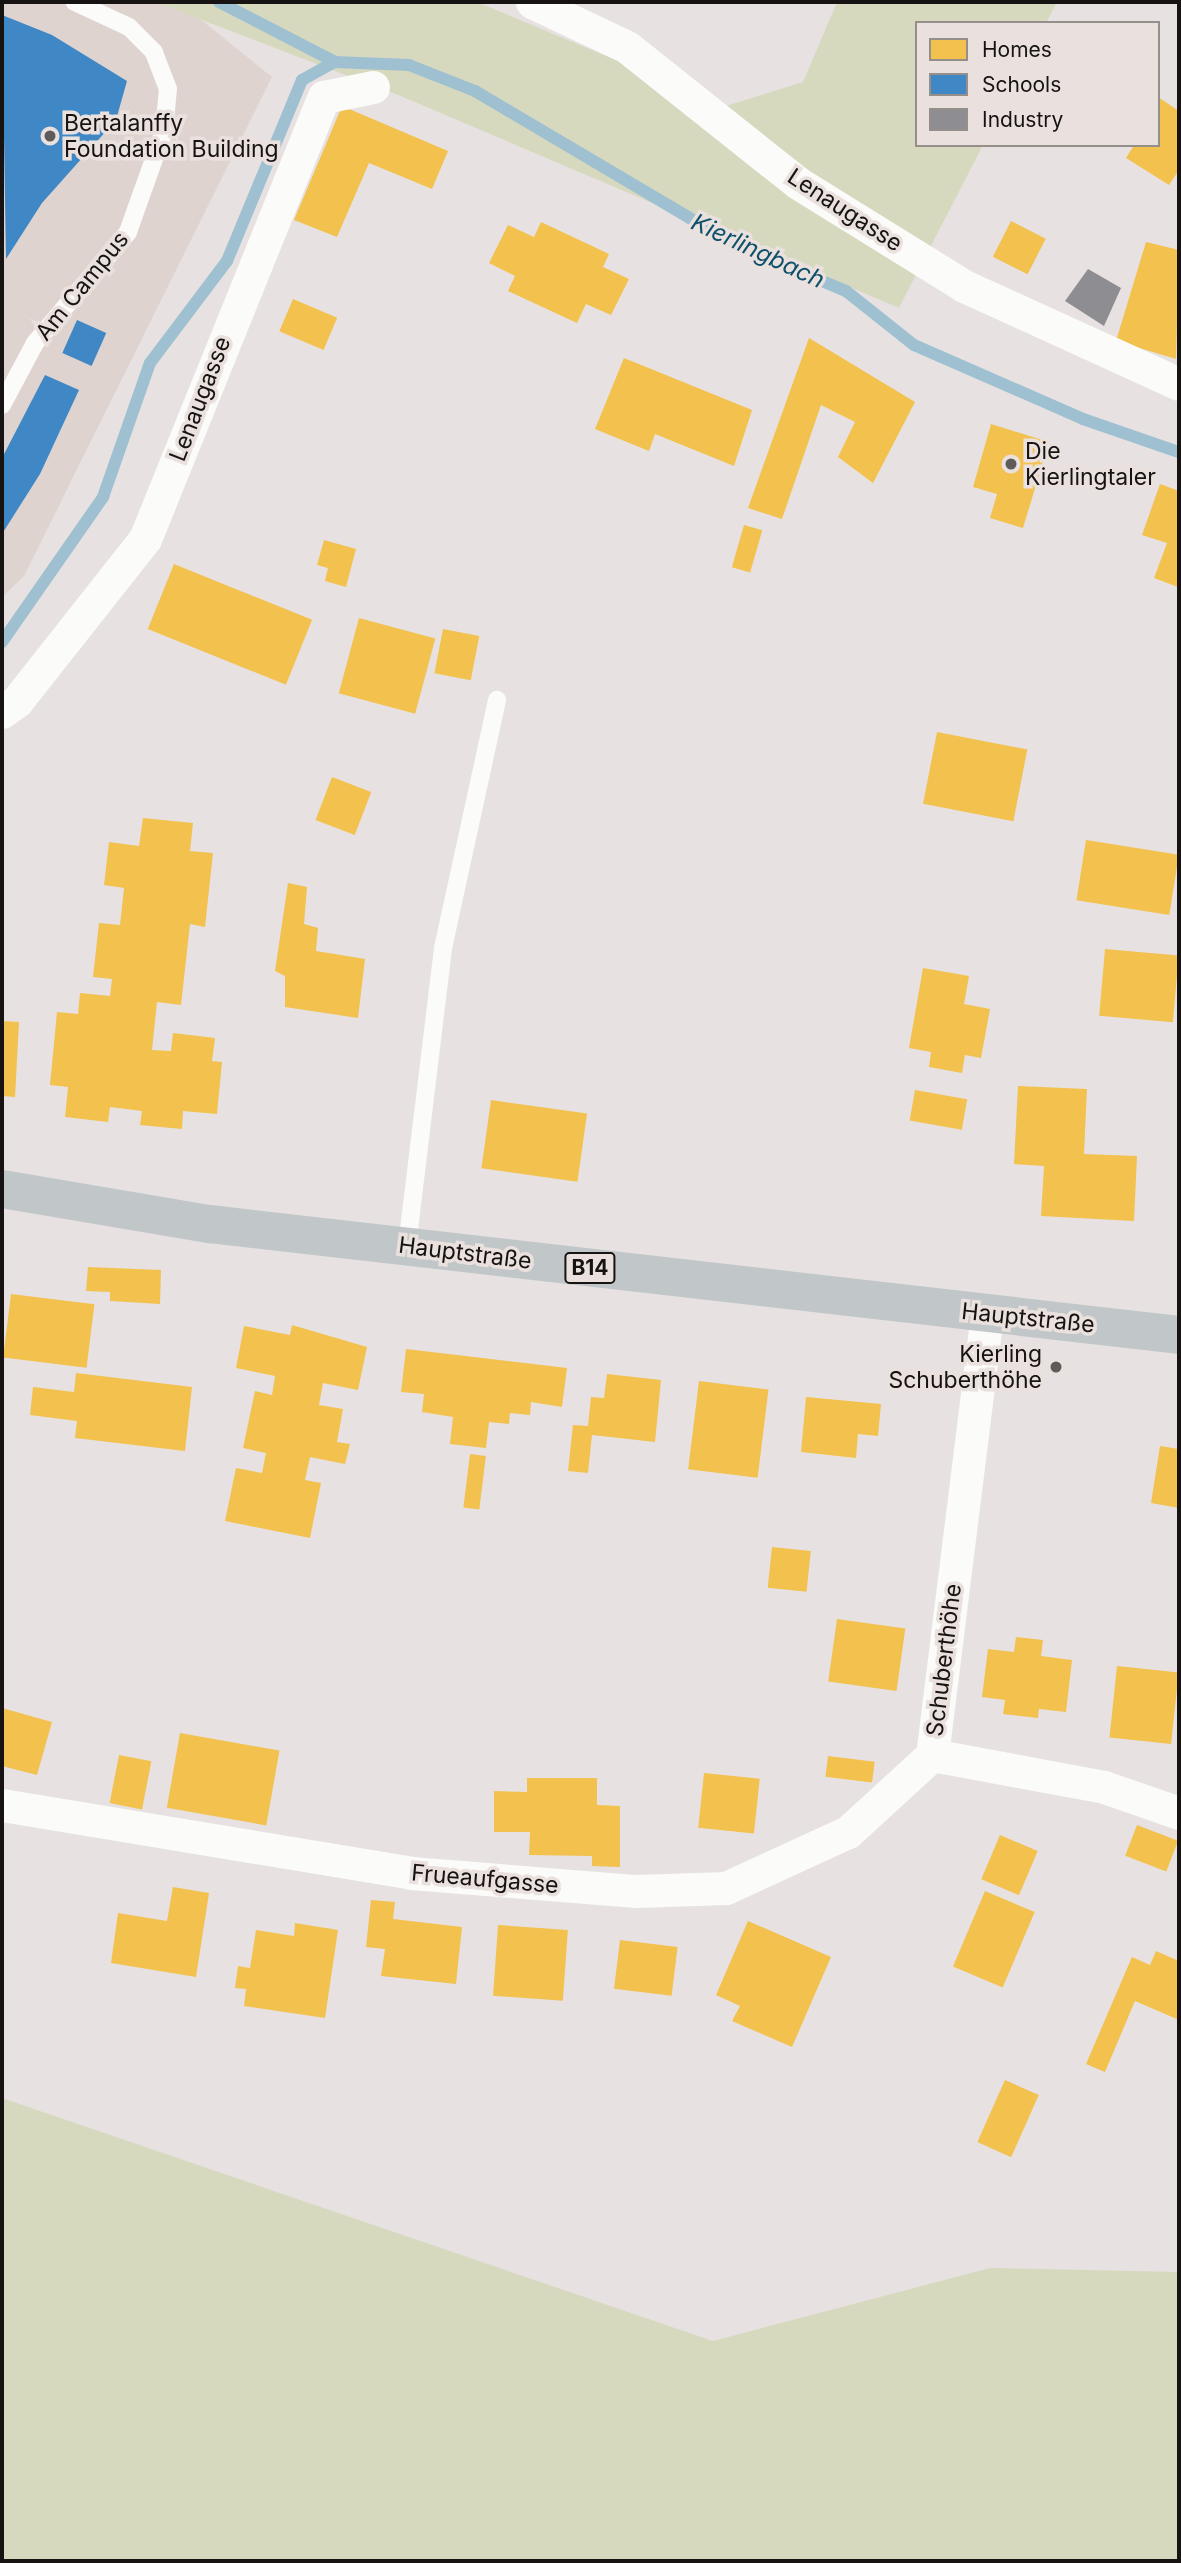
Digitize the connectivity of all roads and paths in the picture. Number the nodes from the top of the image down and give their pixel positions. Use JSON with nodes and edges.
{"nodes":[{"id":1,"x":75,"y":2,"type":"edge"},
{"id":2,"x":532,"y":2,"type":"edge"},
{"id":3,"x":373,"y":87,"type":"dead end"},
{"id":4,"x":1179,"y":384,"type":"edge"},
{"id":5,"x":2,"y":405,"type":"edge"},
{"id":6,"x":497,"y":700,"type":"dead end"},
{"id":7,"x":2,"y":712,"type":"edge"},
{"id":8,"x":2,"y":1189,"type":"edge"},
{"id":9,"x":407,"y":1246,"type":"junction"},
{"id":10,"x":987,"y":1314,"type":"junction"},
{"id":11,"x":1179,"y":1335,"type":"edge"},
{"id":12,"x":932,"y":1755,"type":"junction"},
{"id":13,"x":2,"y":1805,"type":"edge"},
{"id":14,"x":1179,"y":1813,"type":"edge"}],
"edges":[{"from":1,"to":5,"type":"lane","name":"Am Campus"},
{"from":2,"to":4,"type":"street","name":"Lenaugasse"},
{"from":3,"to":7,"type":"street","name":"Lenaugasse"},
{"from":6,"to":9,"type":"lane"},
{"from":8,"to":9,"type":"main road","name":"Hauptstraße","number":"B14"},
{"from":9,"to":10,"type":"main road","name":"Hauptstraße","number":"B14"},
{"from":10,"to":11,"type":"main road","name":"Hauptstraße","number":"B14"},
{"from":10,"to":12,"type":"street","name":"Schuberthöhe"},
{"from":12,"to":13,"type":"street","name":"Frueaufgasse"},
{"from":12,"to":14,"type":"street","name":"Schuberthöhe"}]}
